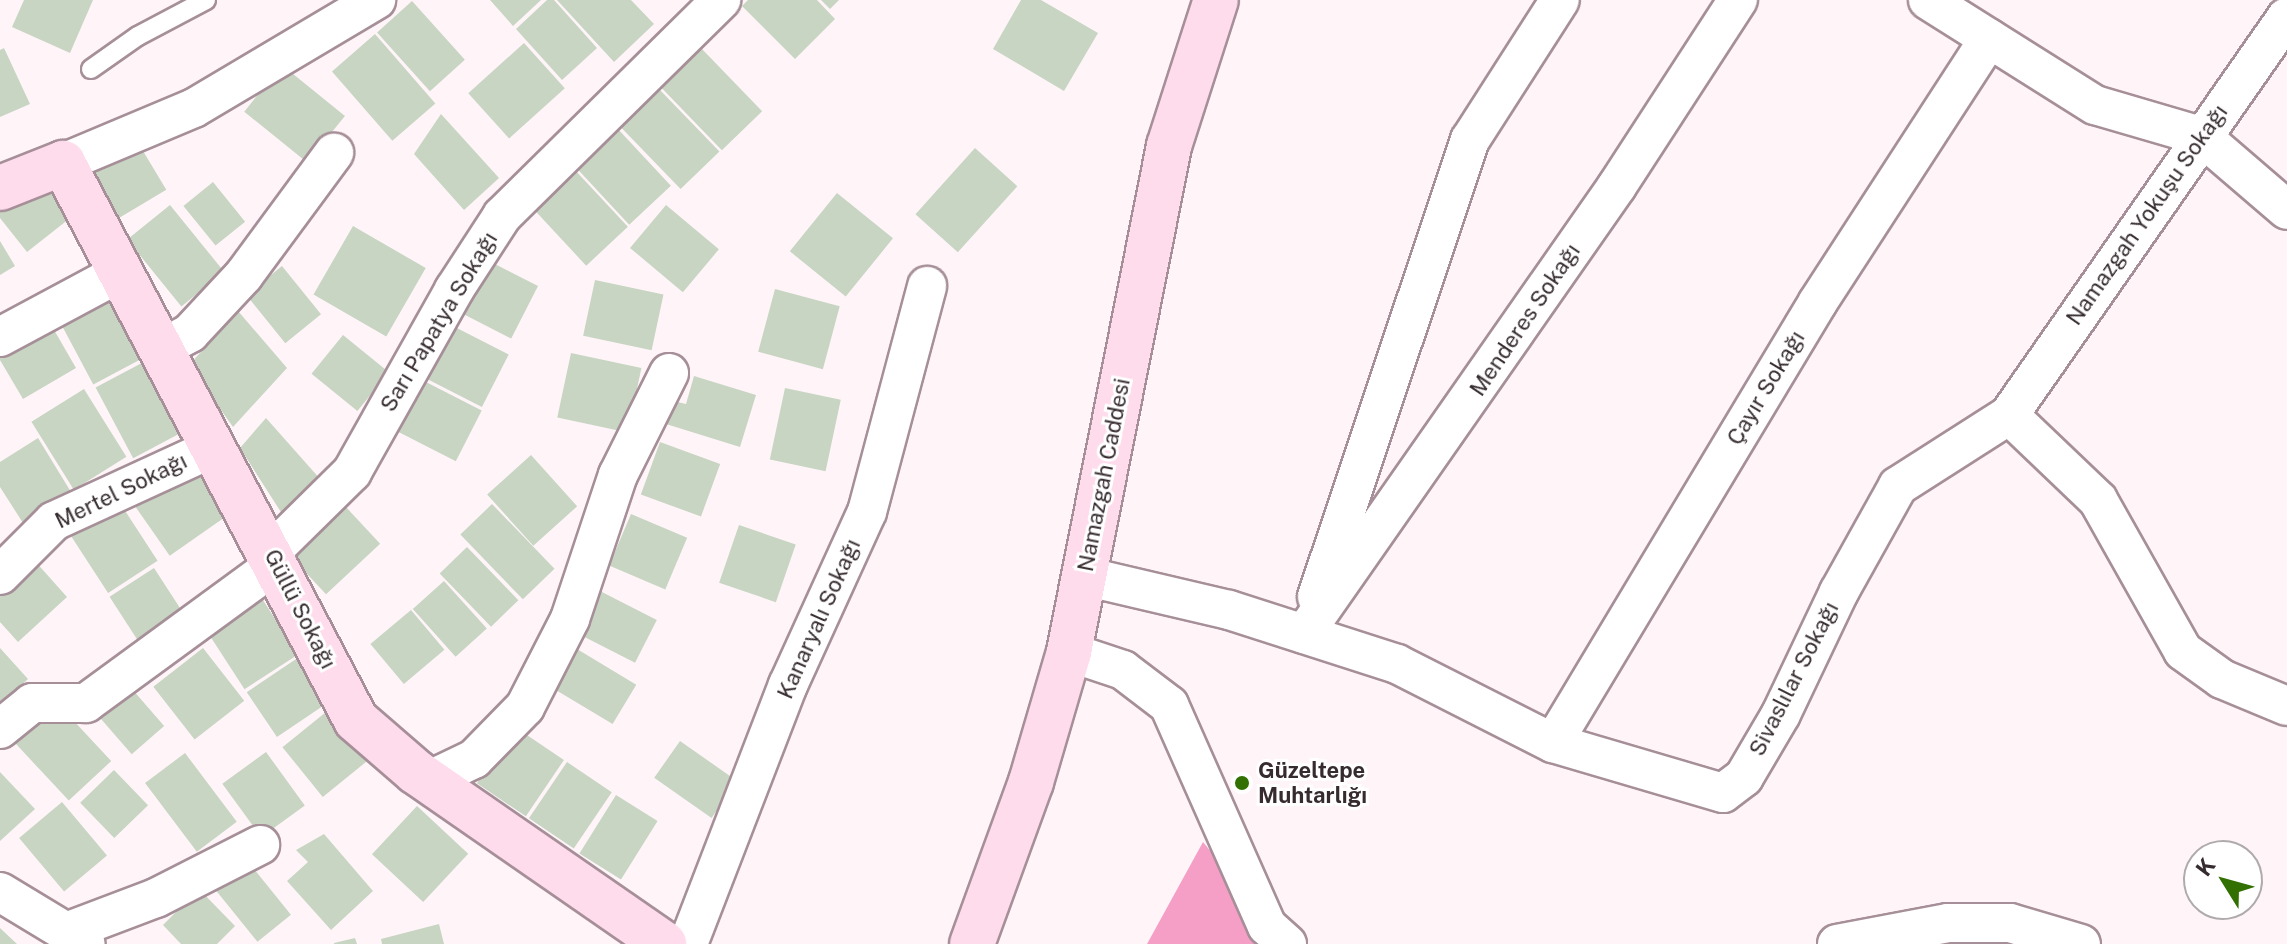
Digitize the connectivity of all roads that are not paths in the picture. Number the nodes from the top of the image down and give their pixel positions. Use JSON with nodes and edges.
{"nodes":[{"id":1,"x":206,"y":0,"type":"edge"},
{"id":2,"x":376,"y":0,"type":"edge"},
{"id":3,"x":721,"y":0,"type":"edge"},
{"id":4,"x":1216,"y":0,"type":"edge"},
{"id":5,"x":1560,"y":0,"type":"edge"},
{"id":6,"x":1738,"y":0,"type":"edge"},
{"id":7,"x":1928,"y":0,"type":"edge"},
{"id":8,"x":2287,"y":17,"type":"edge"},
{"id":9,"x":1989,"y":39,"type":"junction"},
{"id":10,"x":91,"y":69,"type":"dead end"},
{"id":11,"x":2201,"y":136,"type":"junction"},
{"id":12,"x":334,"y":153,"type":"dead end"},
{"id":13,"x":63,"y":163,"type":"junction"},
{"id":14,"x":0,"y":188,"type":"edge"},
{"id":15,"x":2287,"y":210,"type":"edge"},
{"id":16,"x":121,"y":272,"type":"junction"},
{"id":17,"x":927,"y":286,"type":"dead end"},
{"id":18,"x":0,"y":337,"type":"edge"},
{"id":19,"x":162,"y":348,"type":"junction"},
{"id":20,"x":669,"y":373,"type":"dead end"},
{"id":21,"x":2009,"y":415,"type":"junction"},
{"id":22,"x":213,"y":448,"type":"junction"},
{"id":23,"x":274,"y":558,"type":"junction"},
{"id":24,"x":0,"y":575,"type":"edge"},
{"id":25,"x":1084,"y":576,"type":"junction"},
{"id":26,"x":1304,"y":634,"type":"junction"},
{"id":27,"x":1069,"y":652,"type":"junction"},
{"id":28,"x":2287,"y":706,"type":"edge"},
{"id":29,"x":0,"y":729,"type":"edge"},
{"id":30,"x":1553,"y":743,"type":"junction"},
{"id":31,"x":428,"y":781,"type":"junction"},
{"id":32,"x":260,"y":845,"type":"dead end"},
{"id":33,"x":0,"y":892,"type":"edge"},
{"id":34,"x":76,"y":938,"type":"edge"},
{"id":35,"x":664,"y":944,"type":"edge"},
{"id":36,"x":688,"y":944,"type":"edge"},
{"id":37,"x":972,"y":944,"type":"edge"},
{"id":38,"x":1287,"y":944,"type":"edge"},
{"id":39,"x":1837,"y":944,"type":"edge"},
{"id":40,"x":2081,"y":944,"type":"edge"}],
"edges":[{"from":1,"to":10,"type":"lane"},
{"from":2,"to":13,"type":"street"},
{"from":3,"to":23,"type":"street","name":"Sarı Papatya Sokağı"},
{"from":4,"to":25,"type":"street","name":"Namazgah Caddesi"},
{"from":5,"to":26,"type":"street"},
{"from":6,"to":26,"type":"street","name":"Menderes Sokağı"},
{"from":7,"to":9,"type":"street"},
{"from":8,"to":11,"type":"street","name":"Namazgah Yokuşu Sokağı"},
{"from":9,"to":11,"type":"street"},
{"from":9,"to":30,"type":"street","name":"Çayır Sokağı"},
{"from":11,"to":15,"type":"street"},
{"from":11,"to":21,"type":"street","name":"Namazgah Yokuşu Sokağı"},
{"from":12,"to":19,"type":"street"},
{"from":13,"to":14,"type":"street"},
{"from":13,"to":16,"type":"street","name":"Güllü Sokağı"},
{"from":16,"to":18,"type":"street"},
{"from":16,"to":19,"type":"street","name":"Güllü Sokağı"},
{"from":17,"to":36,"type":"street","name":"Kanaryalı Sokağı"},
{"from":19,"to":22,"type":"street","name":"Güllü Sokağı"},
{"from":20,"to":31,"type":"street"},
{"from":21,"to":28,"type":"street"},
{"from":21,"to":30,"type":"street","name":"Sivaslılar Sokağı"},
{"from":22,"to":23,"type":"street","name":"Güllü Sokağı"},
{"from":22,"to":24,"type":"street","name":"Mertel Sokağı"},
{"from":23,"to":29,"type":"street","name":"Sarı Papatya Sokağı"},
{"from":23,"to":31,"type":"street","name":"Güllü Sokağı"},
{"from":25,"to":26,"type":"street","name":"Sivaslılar Sokağı"},
{"from":25,"to":27,"type":"street","name":"Namazgah Caddesi"},
{"from":26,"to":30,"type":"street","name":"Sivaslılar Sokağı"},
{"from":27,"to":37,"type":"street","name":"Namazgah Caddesi"},
{"from":27,"to":38,"type":"street"},
{"from":31,"to":35,"type":"street","name":"Güllü Sokağı"},
{"from":32,"to":34,"type":"street"},
{"from":33,"to":34,"type":"street"},
{"from":39,"to":40,"type":"street"}]}
